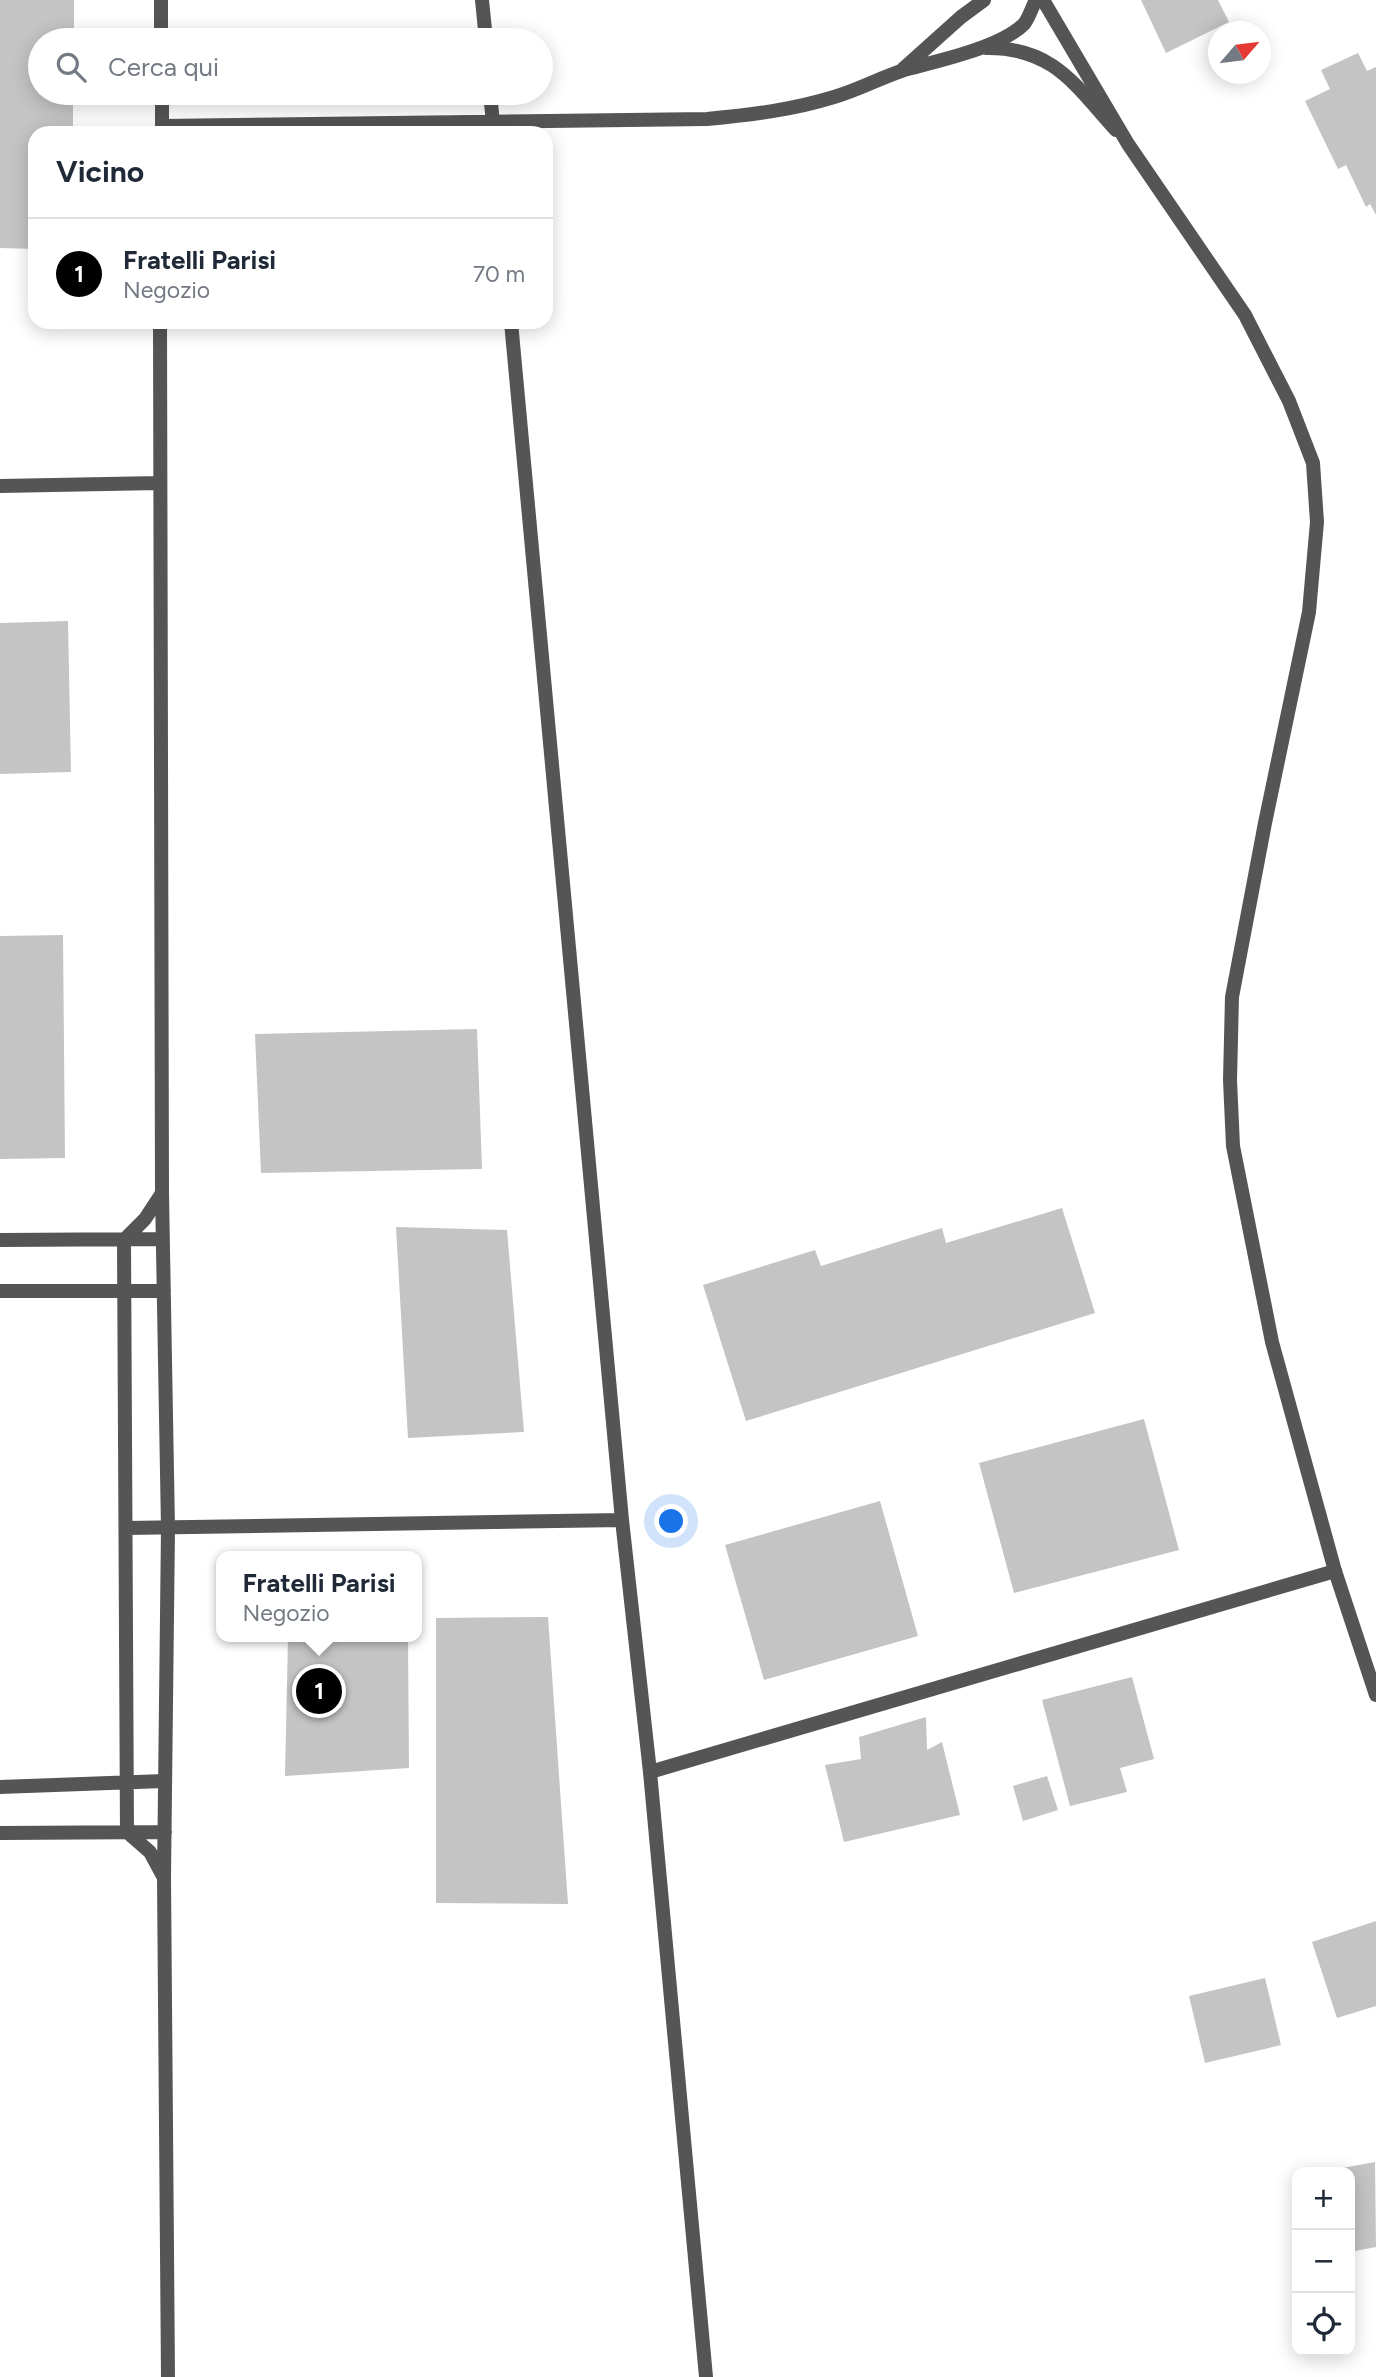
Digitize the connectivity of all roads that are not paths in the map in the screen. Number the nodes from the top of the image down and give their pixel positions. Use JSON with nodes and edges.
{"nodes":[{"id":1,"x":160,"y":0,"type":"edge"},
{"id":2,"x":482,"y":0,"type":"edge"},
{"id":3,"x":967,"y":0,"type":"edge"},
{"id":4,"x":984,"y":0,"type":"edge"},
{"id":5,"x":1035,"y":0,"type":"edge"},
{"id":6,"x":1043,"y":0,"type":"edge"},
{"id":7,"x":961,"y":17,"type":"junction"},
{"id":8,"x":161,"y":28,"type":"edge"},
{"id":9,"x":485,"y":28,"type":"edge"},
{"id":10,"x":981,"y":48,"type":"junction"},
{"id":11,"x":899,"y":72,"type":"junction"},
{"id":12,"x":162,"y":105,"type":"edge"},
{"id":13,"x":491,"y":105,"type":"edge"},
{"id":14,"x":162,"y":126,"type":"edge"},
{"id":15,"x":493,"y":126,"type":"edge"},
{"id":16,"x":518,"y":126,"type":"edge"},
{"id":17,"x":1128,"y":144,"type":"junction"},
{"id":18,"x":160,"y":329,"type":"edge"},
{"id":19,"x":512,"y":329,"type":"edge"},
{"id":20,"x":159,"y":484,"type":"junction"},
{"id":21,"x":0,"y":486,"type":"edge"},
{"id":22,"x":162,"y":1192,"type":"junction"},
{"id":23,"x":163,"y":1239,"type":"junction"},
{"id":24,"x":0,"y":1240,"type":"edge"},
{"id":25,"x":124,"y":1240,"type":"junction"},
{"id":26,"x":0,"y":1291,"type":"edge"},
{"id":27,"x":125,"y":1291,"type":"junction"},
{"id":28,"x":164,"y":1291,"type":"junction"},
{"id":29,"x":622,"y":1520,"type":"junction"},
{"id":30,"x":126,"y":1528,"type":"junction"},
{"id":31,"x":168,"y":1528,"type":"junction"},
{"id":32,"x":1335,"y":1571,"type":"junction"},
{"id":33,"x":1376,"y":1695,"type":"edge"},
{"id":34,"x":650,"y":1772,"type":"junction"},
{"id":35,"x":164,"y":1781,"type":"junction"},
{"id":36,"x":128,"y":1783,"type":"junction"},
{"id":37,"x":0,"y":1787,"type":"edge"},
{"id":38,"x":127,"y":1832,"type":"junction"},
{"id":39,"x":165,"y":1832,"type":"junction"},
{"id":40,"x":0,"y":1833,"type":"edge"},
{"id":41,"x":164,"y":1877,"type":"junction"},
{"id":42,"x":168,"y":2377,"type":"edge"},
{"id":43,"x":706,"y":2377,"type":"edge"}],
"edges":[{"from":1,"to":8,"type":"street"},
{"from":2,"to":9,"type":"street"},
{"from":3,"to":7,"type":"street"},
{"from":4,"to":7,"type":"street"},
{"from":5,"to":10,"type":"street"},
{"from":6,"to":17,"type":"street"},
{"from":7,"to":11,"type":"street"},
{"from":10,"to":11,"type":"street"},
{"from":10,"to":17,"type":"street"},
{"from":11,"to":16,"type":"street"},
{"from":12,"to":14,"type":"street"},
{"from":13,"to":15,"type":"street"},
{"from":17,"to":32,"type":"street"},
{"from":18,"to":20,"type":"street"},
{"from":19,"to":29,"type":"street"},
{"from":20,"to":21,"type":"street"},
{"from":20,"to":22,"type":"street"},
{"from":22,"to":23,"type":"street"},
{"from":22,"to":25,"type":"street"},
{"from":23,"to":25,"type":"street"},
{"from":23,"to":28,"type":"street"},
{"from":24,"to":25,"type":"street"},
{"from":25,"to":27,"type":"street"},
{"from":26,"to":27,"type":"street"},
{"from":27,"to":28,"type":"street"},
{"from":27,"to":30,"type":"street"},
{"from":28,"to":31,"type":"street"},
{"from":29,"to":31,"type":"street"},
{"from":29,"to":34,"type":"street"},
{"from":30,"to":31,"type":"street"},
{"from":30,"to":36,"type":"street"},
{"from":31,"to":35,"type":"street"},
{"from":32,"to":33,"type":"street"},
{"from":32,"to":34,"type":"street"},
{"from":34,"to":43,"type":"street"},
{"from":35,"to":36,"type":"street"},
{"from":35,"to":39,"type":"street"},
{"from":36,"to":37,"type":"street"},
{"from":36,"to":38,"type":"street"},
{"from":38,"to":39,"type":"street"},
{"from":38,"to":40,"type":"street"},
{"from":38,"to":41,"type":"street"},
{"from":39,"to":41,"type":"street"},
{"from":41,"to":42,"type":"street"}]}
